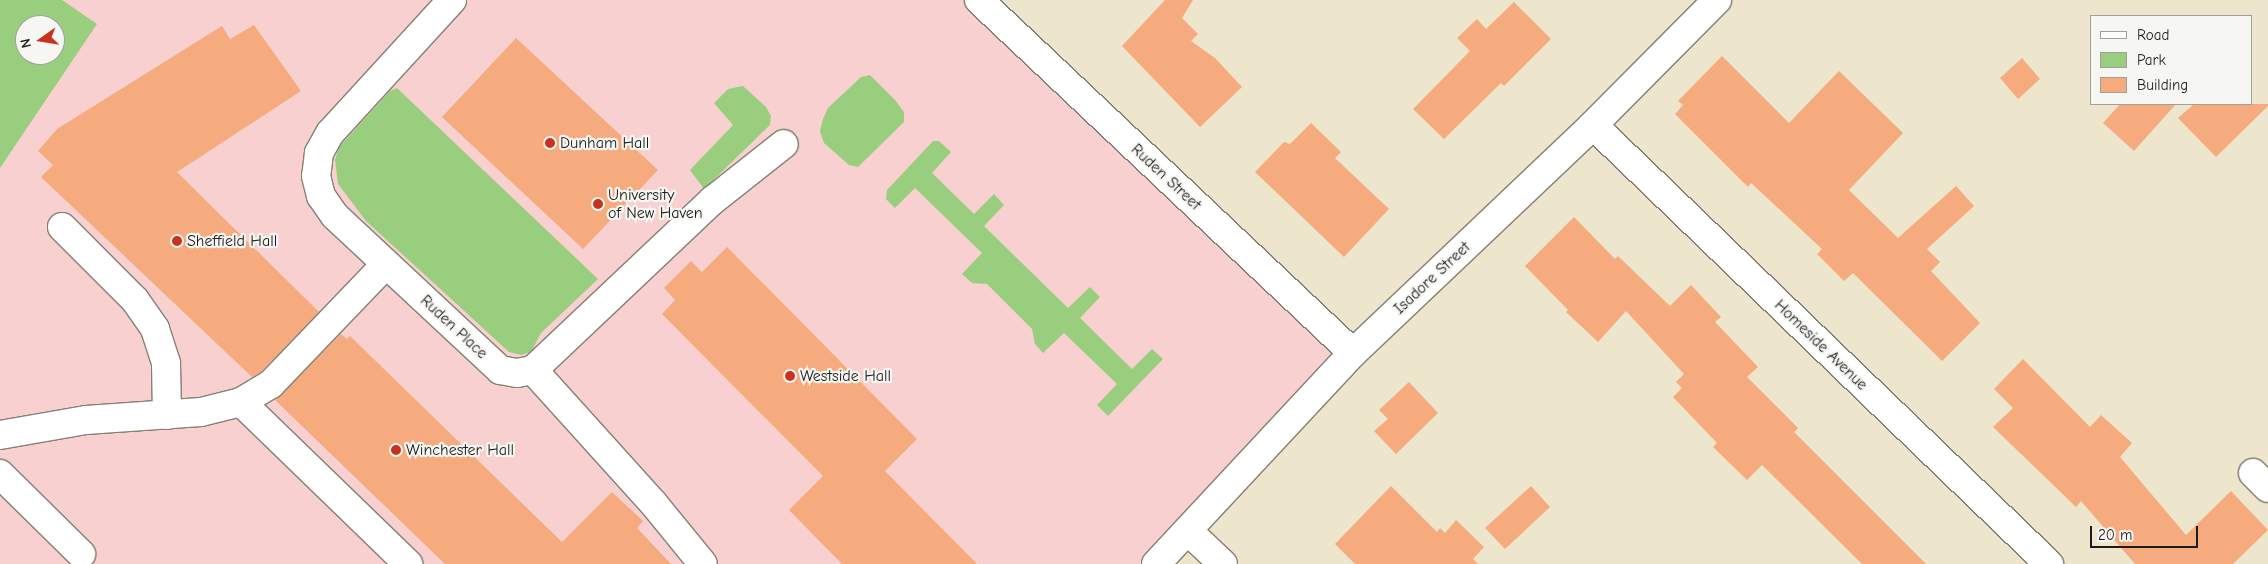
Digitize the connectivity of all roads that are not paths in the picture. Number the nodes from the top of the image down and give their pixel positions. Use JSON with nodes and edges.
{"nodes":[{"id":1,"x":452,"y":0,"type":"edge"},
{"id":2,"x":979,"y":0,"type":"edge"},
{"id":3,"x":1717,"y":0,"type":"edge"},
{"id":4,"x":1593,"y":125,"type":"junction"},
{"id":5,"x":784,"y":144,"type":"dead end"},
{"id":6,"x":62,"y":227,"type":"dead end"},
{"id":7,"x":386,"y":264,"type":"junction"},
{"id":8,"x":1353,"y":353,"type":"junction"},
{"id":9,"x":533,"y":370,"type":"junction"},
{"id":10,"x":241,"y":402,"type":"junction"},
{"id":11,"x":167,"y":414,"type":"junction"},
{"id":12,"x":0,"y":435,"type":"edge"},
{"id":13,"x":0,"y":474,"type":"edge"},
{"id":14,"x":1188,"y":531,"type":"junction"},
{"id":15,"x":81,"y":554,"type":"dead end"},
{"id":16,"x":408,"y":564,"type":"edge"},
{"id":17,"x":703,"y":564,"type":"edge"},
{"id":18,"x":1156,"y":564,"type":"edge"},
{"id":19,"x":1223,"y":564,"type":"edge"},
{"id":20,"x":2049,"y":564,"type":"edge"}],
"edges":[{"from":1,"to":7,"type":"street","name":"Ruden Place"},
{"from":2,"to":8,"type":"street","name":"Ruden Street"},
{"from":3,"to":4,"type":"street","name":"Isadore Street"},
{"from":4,"to":8,"type":"street","name":"Isadore Street"},
{"from":4,"to":20,"type":"street","name":"Homeside Avenue"},
{"from":5,"to":9,"type":"street"},
{"from":6,"to":11,"type":"street"},
{"from":7,"to":9,"type":"street","name":"Ruden Place"},
{"from":7,"to":10,"type":"street"},
{"from":8,"to":14,"type":"street","name":"Isadore Street"},
{"from":9,"to":17,"type":"street"},
{"from":10,"to":11,"type":"street"},
{"from":10,"to":16,"type":"street"},
{"from":11,"to":12,"type":"street"},
{"from":13,"to":15,"type":"street"},
{"from":14,"to":18,"type":"street","name":"Isadore Street"},
{"from":14,"to":19,"type":"street"}]}
